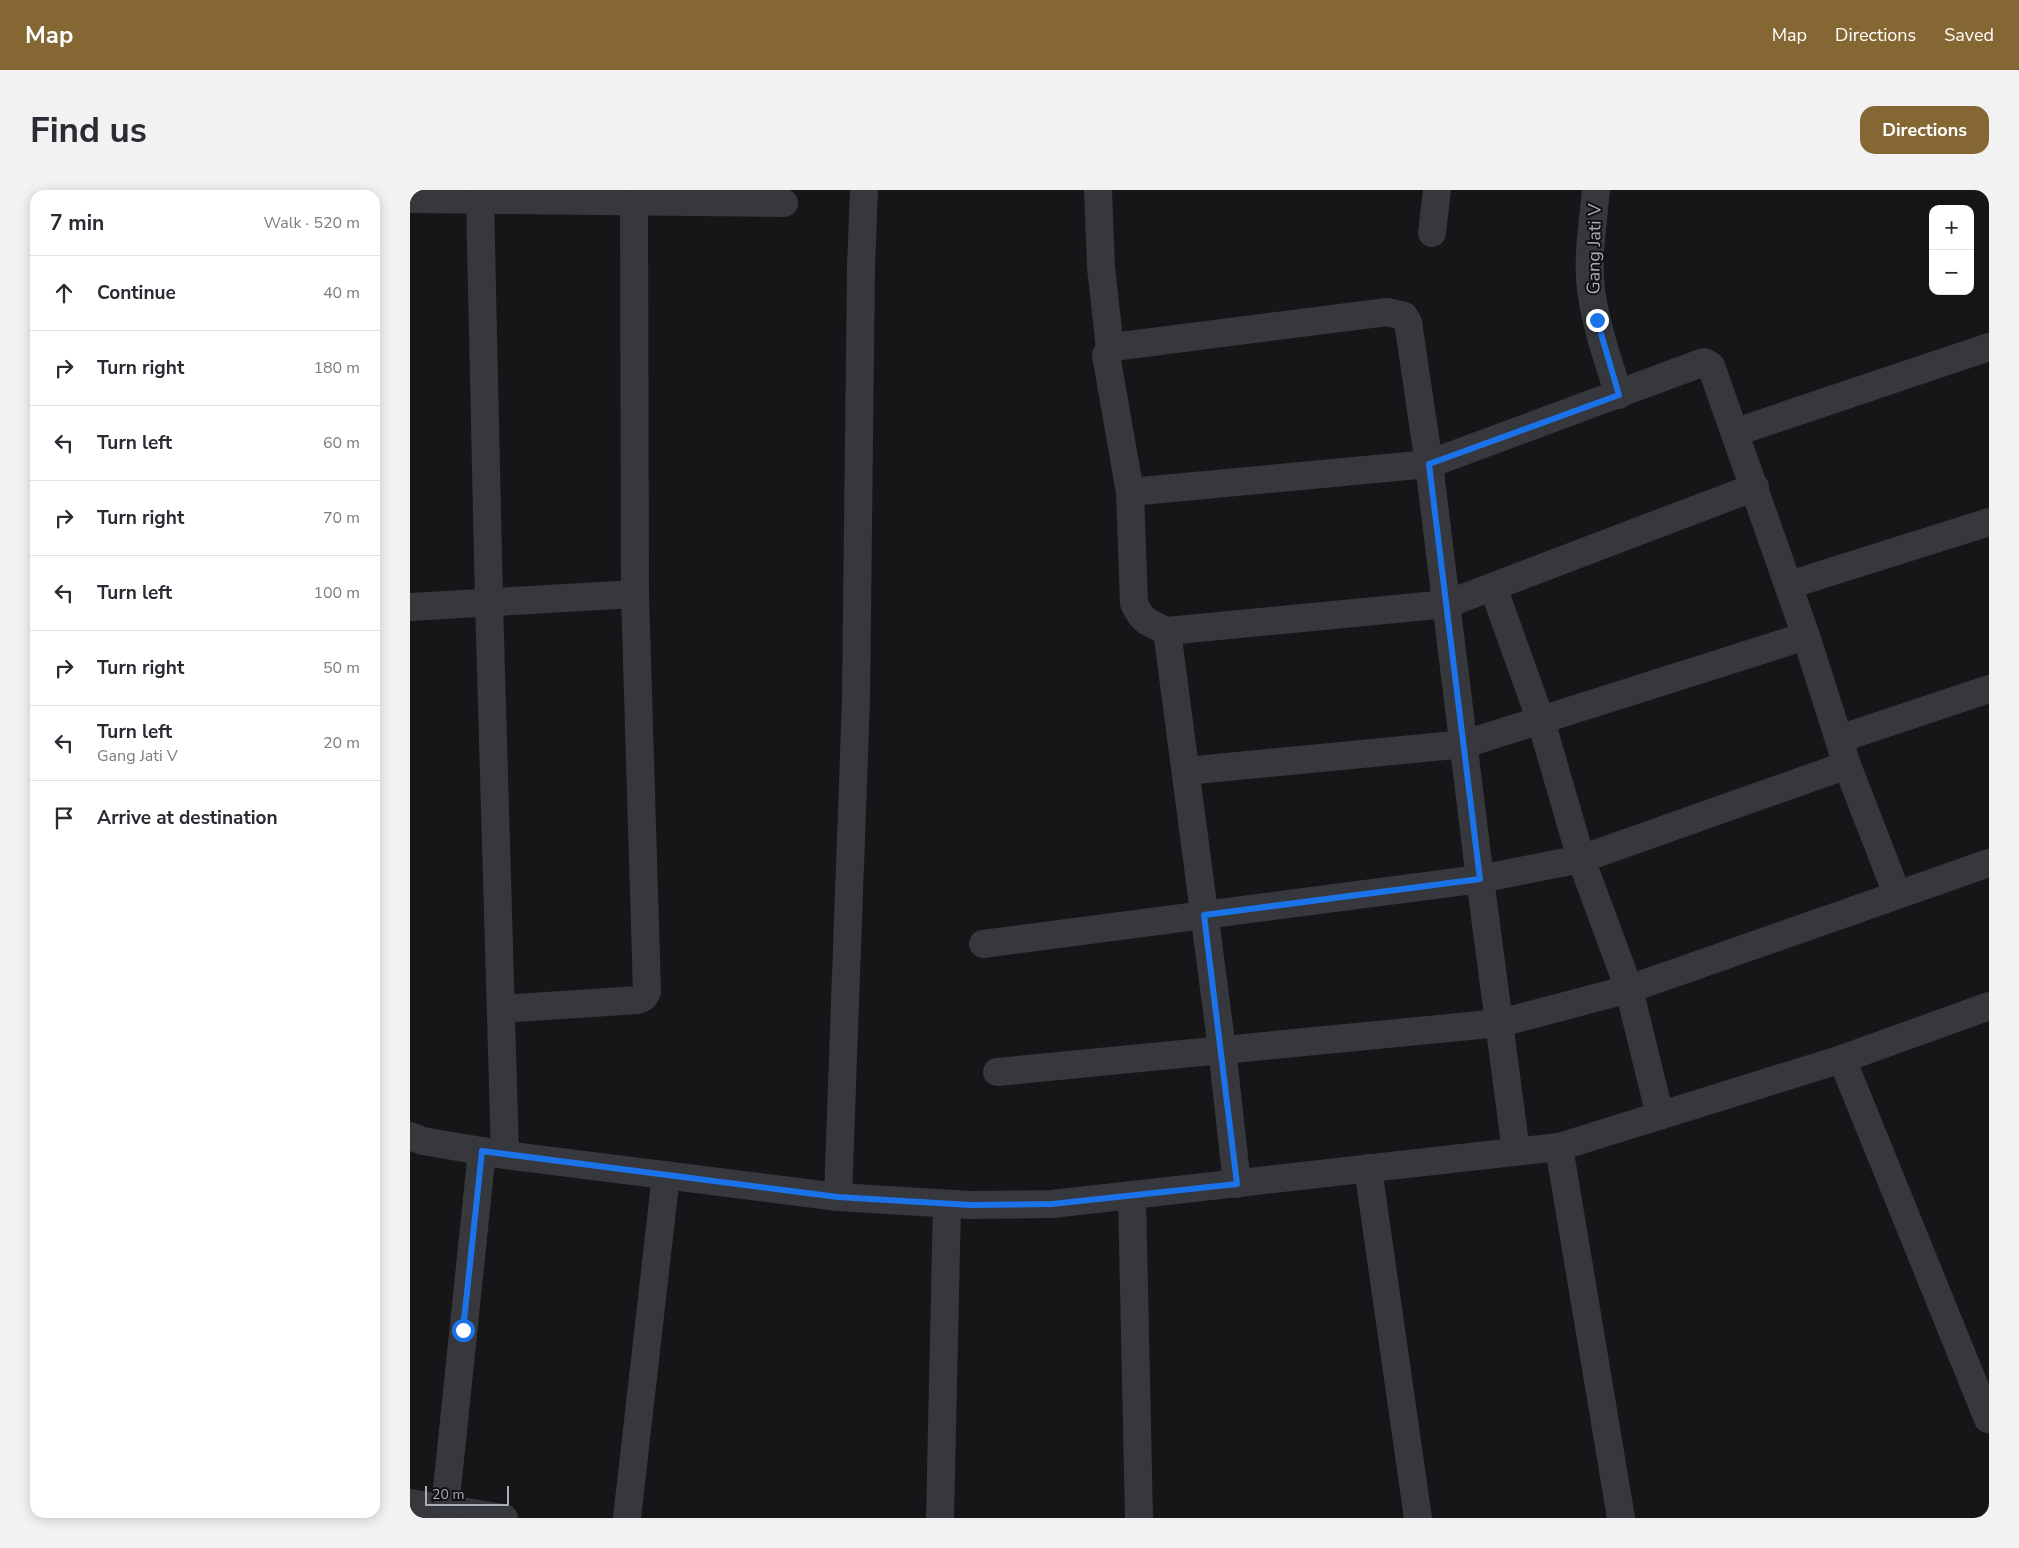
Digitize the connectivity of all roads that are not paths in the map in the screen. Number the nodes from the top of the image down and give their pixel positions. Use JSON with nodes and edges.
{"nodes":[{"id":1,"x":864,"y":190,"type":"edge"},
{"id":2,"x":1098,"y":190,"type":"edge"},
{"id":3,"x":1437,"y":190,"type":"edge"},
{"id":4,"x":1596,"y":190,"type":"edge"},
{"id":5,"x":410,"y":199,"type":"edge"},
{"id":6,"x":480,"y":199,"type":"junction"},
{"id":7,"x":634,"y":201,"type":"junction"},
{"id":8,"x":784,"y":203,"type":"dead end"},
{"id":9,"x":1432,"y":233,"type":"dead end"},
{"id":10,"x":1989,"y":347,"type":"edge"},
{"id":11,"x":1110,"y":350,"type":"junction"},
{"id":12,"x":1619,"y":395,"type":"junction"},
{"id":13,"x":1736,"y":432,"type":"junction"},
{"id":14,"x":1429,"y":464,"type":"junction"},
{"id":15,"x":1754,"y":487,"type":"junction"},
{"id":16,"x":1130,"y":492,"type":"junction"},
{"id":17,"x":1989,"y":522,"type":"edge"},
{"id":18,"x":1789,"y":585,"type":"junction"},
{"id":19,"x":1493,"y":586,"type":"junction"},
{"id":20,"x":635,"y":594,"type":"junction"},
{"id":21,"x":489,"y":602,"type":"junction"},
{"id":22,"x":1447,"y":604,"type":"junction"},
{"id":23,"x":410,"y":607,"type":"edge"},
{"id":24,"x":1168,"y":631,"type":"junction"},
{"id":25,"x":1806,"y":636,"type":"junction"},
{"id":26,"x":1989,"y":689,"type":"edge"},
{"id":27,"x":1541,"y":721,"type":"junction"},
{"id":28,"x":1839,"y":739,"type":"junction"},
{"id":29,"x":1465,"y":744,"type":"junction"},
{"id":30,"x":1847,"y":765,"type":"junction"},
{"id":31,"x":1186,"y":771,"type":"junction"},
{"id":32,"x":1581,"y":859,"type":"junction"},
{"id":33,"x":1989,"y":863,"type":"edge"},
{"id":34,"x":1480,"y":879,"type":"junction"},
{"id":35,"x":1897,"y":894,"type":"junction"},
{"id":36,"x":1204,"y":915,"type":"junction"},
{"id":37,"x":983,"y":944,"type":"dead end"},
{"id":38,"x":1629,"y":989,"type":"junction"},
{"id":39,"x":1989,"y":1006,"type":"edge"},
{"id":40,"x":501,"y":1009,"type":"junction"},
{"id":41,"x":1500,"y":1023,"type":"junction"},
{"id":42,"x":1222,"y":1049,"type":"junction"},
{"id":43,"x":1842,"y":1059,"type":"junction"},
{"id":44,"x":997,"y":1072,"type":"dead end"},
{"id":45,"x":1660,"y":1116,"type":"junction"},
{"id":46,"x":410,"y":1136,"type":"edge"},
{"id":47,"x":1559,"y":1147,"type":"junction"},
{"id":48,"x":1516,"y":1151,"type":"junction"},
{"id":49,"x":494,"y":1153,"type":"junction"},
{"id":50,"x":1368,"y":1168,"type":"junction"},
{"id":51,"x":666,"y":1175,"type":"junction"},
{"id":52,"x":1237,"y":1184,"type":"junction"},
{"id":53,"x":1132,"y":1196,"type":"junction"},
{"id":54,"x":838,"y":1197,"type":"junction"},
{"id":55,"x":947,"y":1204,"type":"junction"},
{"id":56,"x":1988,"y":1419,"type":"dead end"},
{"id":57,"x":410,"y":1503,"type":"edge"},
{"id":58,"x":444,"y":1508,"type":"junction"},
{"id":59,"x":504,"y":1518,"type":"edge"},
{"id":60,"x":627,"y":1518,"type":"edge"},
{"id":61,"x":940,"y":1518,"type":"edge"},
{"id":62,"x":1139,"y":1518,"type":"edge"},
{"id":63,"x":1418,"y":1518,"type":"edge"},
{"id":64,"x":1621,"y":1518,"type":"edge"}],
"edges":[{"from":1,"to":54,"type":"street"},
{"from":2,"to":11,"type":"street"},
{"from":3,"to":9,"type":"street"},
{"from":4,"to":12,"type":"street","name":"Gang Jati V"},
{"from":5,"to":6,"type":"street"},
{"from":6,"to":7,"type":"street"},
{"from":6,"to":21,"type":"street"},
{"from":7,"to":8,"type":"street"},
{"from":7,"to":20,"type":"street"},
{"from":10,"to":13,"type":"street"},
{"from":11,"to":14,"type":"street"},
{"from":11,"to":16,"type":"street"},
{"from":12,"to":13,"type":"street"},
{"from":12,"to":14,"type":"street"},
{"from":13,"to":15,"type":"street"},
{"from":14,"to":16,"type":"street"},
{"from":14,"to":22,"type":"street"},
{"from":15,"to":18,"type":"street"},
{"from":15,"to":19,"type":"street"},
{"from":16,"to":24,"type":"street"},
{"from":17,"to":18,"type":"street"},
{"from":18,"to":25,"type":"street"},
{"from":19,"to":22,"type":"street"},
{"from":19,"to":27,"type":"street"},
{"from":20,"to":21,"type":"street"},
{"from":20,"to":40,"type":"street"},
{"from":21,"to":23,"type":"street"},
{"from":21,"to":40,"type":"street"},
{"from":22,"to":24,"type":"street"},
{"from":22,"to":29,"type":"street"},
{"from":24,"to":31,"type":"street"},
{"from":25,"to":27,"type":"street"},
{"from":25,"to":28,"type":"street"},
{"from":26,"to":28,"type":"street"},
{"from":27,"to":29,"type":"street"},
{"from":27,"to":32,"type":"street"},
{"from":28,"to":30,"type":"street"},
{"from":29,"to":31,"type":"street"},
{"from":29,"to":34,"type":"street"},
{"from":30,"to":32,"type":"street"},
{"from":30,"to":35,"type":"street"},
{"from":31,"to":36,"type":"street"},
{"from":32,"to":34,"type":"street"},
{"from":32,"to":38,"type":"street"},
{"from":33,"to":35,"type":"street"},
{"from":34,"to":36,"type":"street"},
{"from":34,"to":41,"type":"street"},
{"from":35,"to":38,"type":"street"},
{"from":36,"to":37,"type":"street"},
{"from":36,"to":42,"type":"street"},
{"from":38,"to":41,"type":"street"},
{"from":38,"to":45,"type":"street"},
{"from":39,"to":43,"type":"street"},
{"from":40,"to":49,"type":"street"},
{"from":41,"to":42,"type":"street"},
{"from":41,"to":48,"type":"street"},
{"from":42,"to":44,"type":"street"},
{"from":42,"to":52,"type":"street"},
{"from":43,"to":45,"type":"street"},
{"from":43,"to":56,"type":"street"},
{"from":45,"to":47,"type":"street"},
{"from":46,"to":49,"type":"street"},
{"from":47,"to":48,"type":"street"},
{"from":47,"to":64,"type":"street"},
{"from":48,"to":50,"type":"street"},
{"from":49,"to":51,"type":"street"},
{"from":49,"to":58,"type":"street"},
{"from":50,"to":52,"type":"street"},
{"from":50,"to":63,"type":"street"},
{"from":51,"to":54,"type":"street"},
{"from":51,"to":60,"type":"street"},
{"from":52,"to":53,"type":"street"},
{"from":53,"to":55,"type":"street"},
{"from":53,"to":62,"type":"street"},
{"from":54,"to":55,"type":"street"},
{"from":55,"to":61,"type":"street"},
{"from":57,"to":58,"type":"street"},
{"from":58,"to":59,"type":"street"}]}
